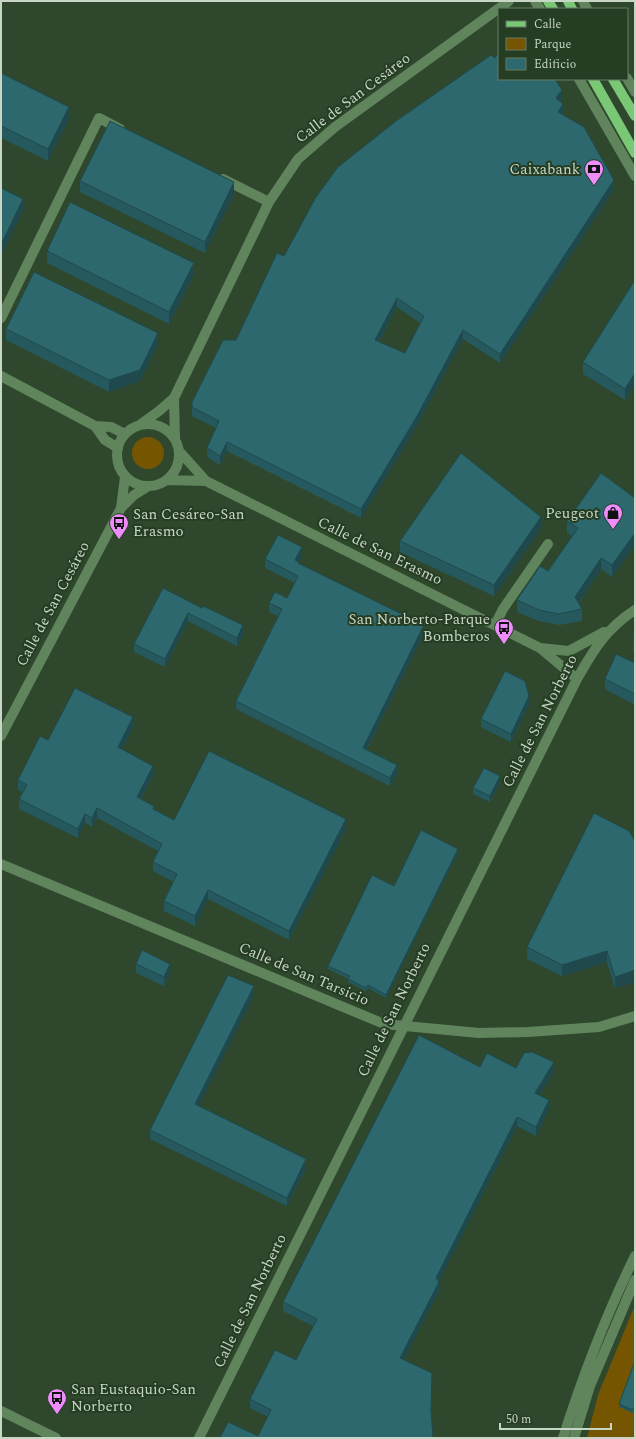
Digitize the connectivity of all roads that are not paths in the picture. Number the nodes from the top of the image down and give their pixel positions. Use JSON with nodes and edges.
{"nodes":[{"id":1,"x":508,"y":1,"type":"edge"},
{"id":2,"x":498,"y":8,"type":"edge"},
{"id":3,"x":498,"y":8,"type":"edge"},
{"id":4,"x":580,"y":80,"type":"edge"},
{"id":5,"x":594,"y":80,"type":"edge"},
{"id":6,"x":615,"y":80,"type":"edge"},
{"id":7,"x":628,"y":80,"type":"edge"},
{"id":8,"x":635,"y":92,"type":"edge"},
{"id":9,"x":635,"y":116,"type":"edge"},
{"id":10,"x":127,"y":132,"type":"edge"},
{"id":11,"x":635,"y":153,"type":"edge"},
{"id":12,"x":212,"y":174,"type":"edge"},
{"id":13,"x":635,"y":176,"type":"edge"},
{"id":14,"x":269,"y":202,"type":"junction"},
{"id":15,"x":1,"y":318,"type":"edge"},
{"id":16,"x":1,"y":376,"type":"edge"},
{"id":17,"x":174,"y":398,"type":"junction"},
{"id":18,"x":141,"y":424,"type":"junction"},
{"id":19,"x":95,"y":426,"type":"junction"},
{"id":20,"x":125,"y":434,"type":"junction"},
{"id":21,"x":175,"y":438,"type":"junction"},
{"id":22,"x":118,"y":448,"type":"junction"},
{"id":23,"x":180,"y":452,"type":"junction"},
{"id":24,"x":125,"y":477,"type":"junction"},
{"id":25,"x":168,"y":480,"type":"junction"},
{"id":26,"x":206,"y":481,"type":"junction"},
{"id":27,"x":147,"y":487,"type":"junction"},
{"id":28,"x":121,"y":508,"type":"junction"},
{"id":29,"x":548,"y":544,"type":"dead end"},
{"id":30,"x":635,"y":610,"type":"edge"},
{"id":31,"x":495,"y":625,"type":"junction"},
{"id":32,"x":609,"y":630,"type":"junction"},
{"id":33,"x":540,"y":648,"type":"junction"},
{"id":34,"x":577,"y":679,"type":"junction"},
{"id":35,"x":1,"y":736,"type":"edge"},
{"id":36,"x":1,"y":864,"type":"edge"},
{"id":37,"x":635,"y":1016,"type":"edge"},
{"id":38,"x":402,"y":1026,"type":"junction"},
{"id":39,"x":635,"y":1256,"type":"edge"},
{"id":40,"x":635,"y":1280,"type":"edge"},
{"id":41,"x":1,"y":1411,"type":"edge"},
{"id":42,"x":56,"y":1438,"type":"edge"},
{"id":43,"x":199,"y":1438,"type":"edge"},
{"id":44,"x":563,"y":1438,"type":"edge"},
{"id":45,"x":574,"y":1438,"type":"edge"}],
"edges":[{"from":1,"to":3,"type":"street","name":"Calle de San Cesáreo"},
{"from":2,"to":14,"type":"street","name":"Calle de San Cesáreo"},
{"from":4,"to":13,"type":"street"},
{"from":5,"to":11,"type":"main road"},
{"from":6,"to":9,"type":"main road"},
{"from":7,"to":8,"type":"street"},
{"from":10,"to":15,"type":"street"},
{"from":12,"to":14,"type":"street"},
{"from":14,"to":17,"type":"street","name":"Calle de San Cesáreo"},
{"from":16,"to":19,"type":"street"},
{"from":17,"to":18,"type":"street","name":"Calle de San Cesáreo"},
{"from":17,"to":21,"type":"street","name":"Calle de San Cesáreo"},
{"from":18,"to":20,"type":"street"},
{"from":18,"to":21,"type":"street"},
{"from":19,"to":20,"type":"street"},
{"from":19,"to":22,"type":"street"},
{"from":20,"to":22,"type":"street"},
{"from":21,"to":23,"type":"street"},
{"from":22,"to":24,"type":"street"},
{"from":23,"to":25,"type":"street"},
{"from":23,"to":26,"type":"street","name":"Calle de San Erasmo"},
{"from":24,"to":27,"type":"street"},
{"from":24,"to":28,"type":"street","name":"Calle de San Cesáreo"},
{"from":25,"to":26,"type":"street","name":"Calle de San Erasmo"},
{"from":25,"to":27,"type":"street"},
{"from":26,"to":31,"type":"street","name":"Calle de San Erasmo"},
{"from":27,"to":28,"type":"street","name":"Calle de San Cesáreo"},
{"from":28,"to":35,"type":"street","name":"Calle de San Cesáreo"},
{"from":29,"to":31,"type":"street"},
{"from":30,"to":32,"type":"street","name":"Calle de San Norberto"},
{"from":31,"to":33,"type":"street","name":"Calle de San Erasmo"},
{"from":32,"to":33,"type":"street","name":"Calle de San Erasmo"},
{"from":32,"to":34,"type":"street","name":"Calle de San Norberto"},
{"from":33,"to":34,"type":"street","name":"Calle de San Erasmo"},
{"from":34,"to":38,"type":"street","name":"Calle de San Norberto"},
{"from":36,"to":38,"type":"street","name":"Calle de San Tarsicio"},
{"from":37,"to":38,"type":"street","name":"Calle de San Tarsicio"},
{"from":38,"to":43,"type":"street","name":"Calle de San Norberto"},
{"from":39,"to":44,"type":"street","bridge":true},
{"from":40,"to":45,"type":"street","bridge":true},
{"from":41,"to":42,"type":"street"}]}
